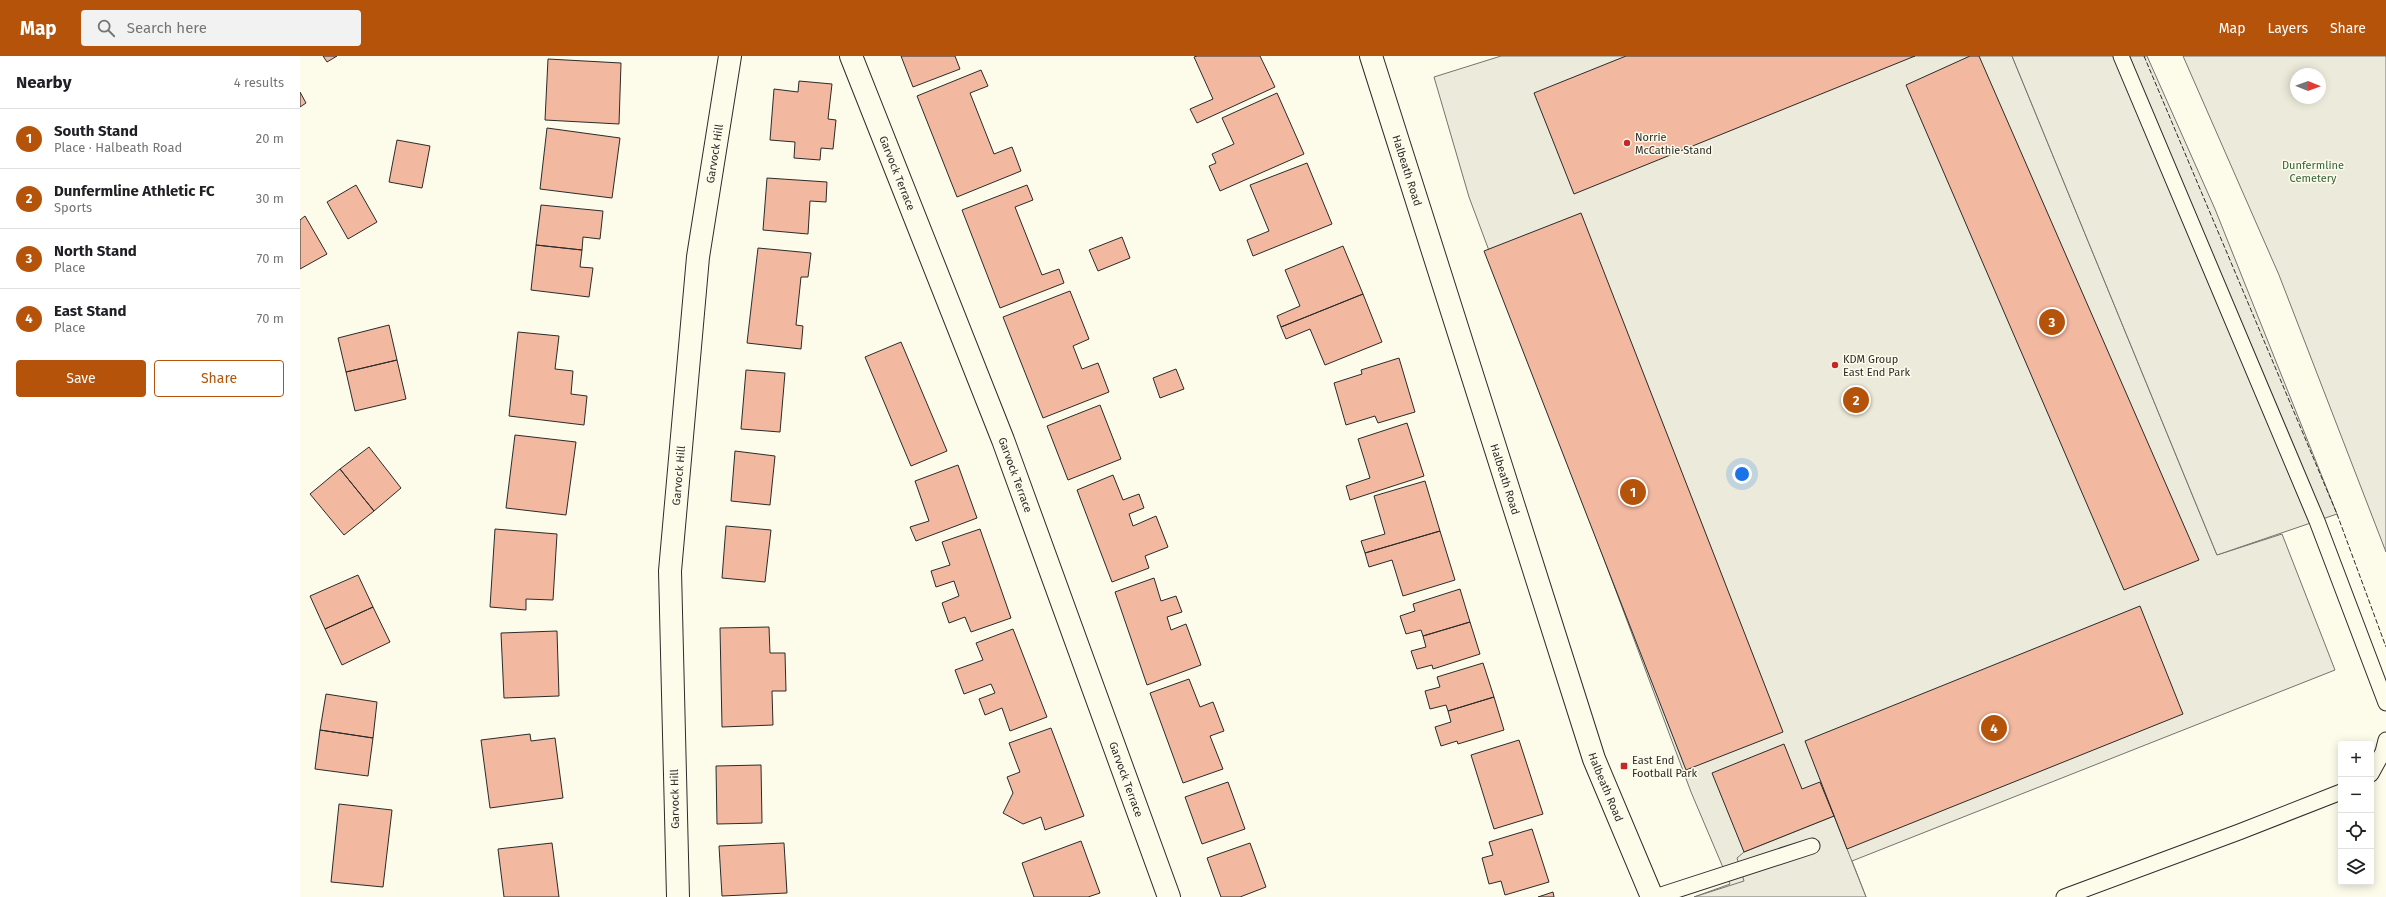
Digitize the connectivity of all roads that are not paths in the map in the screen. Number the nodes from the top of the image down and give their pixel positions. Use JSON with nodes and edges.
{"nodes":[{"id":1,"x":730,"y":56,"type":"edge"},
{"id":2,"x":851,"y":56,"type":"edge"},
{"id":3,"x":1371,"y":56,"type":"edge"},
{"id":4,"x":2121,"y":56,"type":"edge"},
{"id":5,"x":2386,"y":703,"type":"edge"},
{"id":6,"x":2386,"y":740,"type":"edge"},
{"id":7,"x":2377,"y":772,"type":"edge"},
{"id":8,"x":2338,"y":793,"type":"edge"},
{"id":9,"x":1812,"y":846,"type":"dead end"},
{"id":10,"x":678,"y":897,"type":"edge"},
{"id":11,"x":1169,"y":897,"type":"edge"},
{"id":12,"x":1652,"y":897,"type":"edge"},
{"id":13,"x":1656,"y":897,"type":"edge"},
{"id":14,"x":2064,"y":897,"type":"edge"}],
"edges":[{"from":1,"to":10,"type":"street","name":"Garvock Hill"},
{"from":2,"to":11,"type":"street","name":"Garvock Terrace"},
{"from":3,"to":12,"type":"street","name":"Halbeath Road"},
{"from":4,"to":5,"type":"lane"},
{"from":6,"to":7,"type":"lane"},
{"from":8,"to":14,"type":"lane"},
{"from":9,"to":13,"type":"lane"}]}
